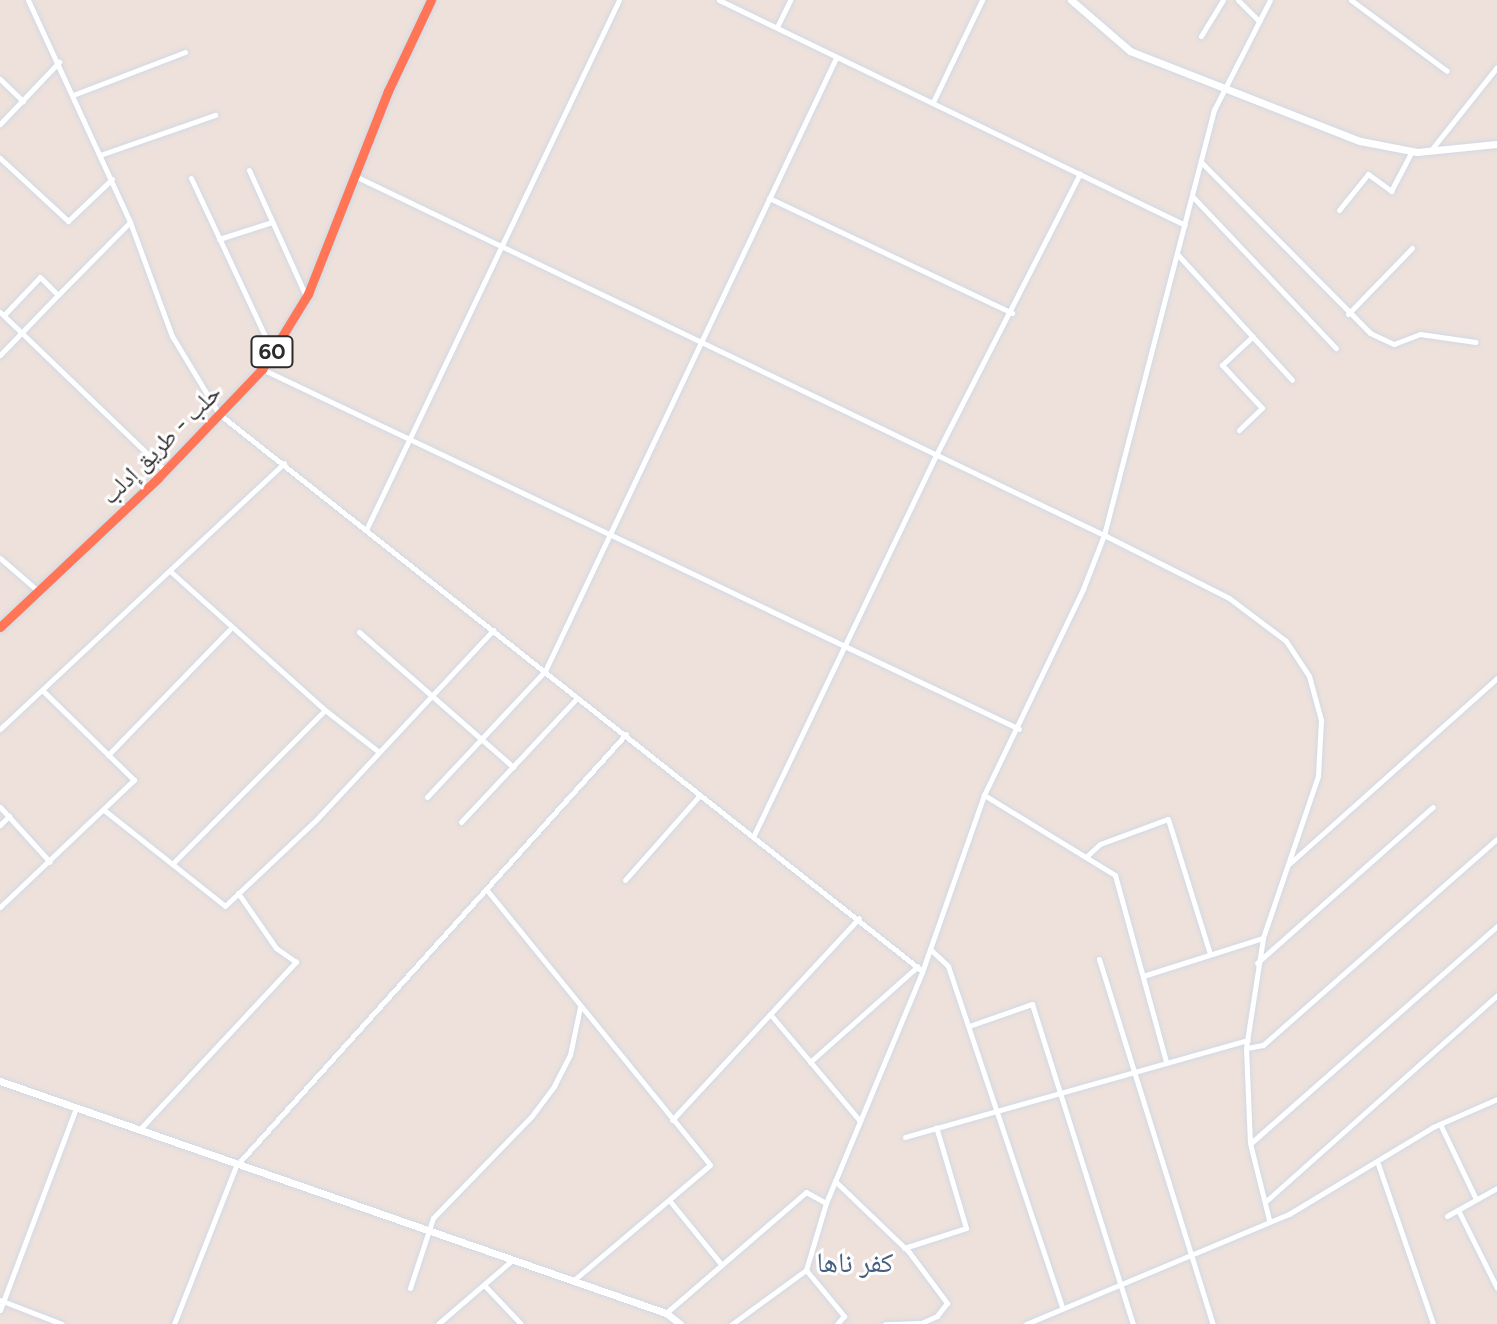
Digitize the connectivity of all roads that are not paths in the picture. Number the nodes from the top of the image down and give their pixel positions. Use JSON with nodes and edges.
{"nodes":[{"id":1,"x":28,"y":0,"type":"edge"},
{"id":2,"x":431,"y":0,"type":"edge"},
{"id":3,"x":619,"y":0,"type":"edge"},
{"id":4,"x":719,"y":0,"type":"edge"},
{"id":5,"x":790,"y":0,"type":"edge"},
{"id":6,"x":982,"y":0,"type":"edge"},
{"id":7,"x":1071,"y":0,"type":"edge"},
{"id":8,"x":1223,"y":0,"type":"edge"},
{"id":9,"x":1238,"y":0,"type":"edge"},
{"id":10,"x":1270,"y":0,"type":"edge"},
{"id":11,"x":1351,"y":0,"type":"edge"},
{"id":12,"x":1259,"y":21,"type":"junction"},
{"id":13,"x":777,"y":27,"type":"junction"},
{"id":14,"x":1201,"y":36,"type":"dead end"},
{"id":15,"x":185,"y":52,"type":"dead end"},
{"id":16,"x":836,"y":58,"type":"junction"},
{"id":17,"x":59,"y":62,"type":"junction"},
{"id":18,"x":1497,"y":67,"type":"edge"},
{"id":19,"x":1447,"y":71,"type":"dead end"},
{"id":20,"x":0,"y":79,"type":"edge"},
{"id":21,"x":1224,"y":86,"type":"junction"},
{"id":22,"x":73,"y":95,"type":"junction"},
{"id":23,"x":23,"y":101,"type":"junction"},
{"id":24,"x":933,"y":102,"type":"junction"},
{"id":25,"x":215,"y":115,"type":"dead end"},
{"id":26,"x":0,"y":124,"type":"edge"},
{"id":27,"x":1497,"y":144,"type":"edge"},
{"id":28,"x":1431,"y":150,"type":"junction"},
{"id":29,"x":1412,"y":151,"type":"junction"},
{"id":30,"x":100,"y":155,"type":"junction"},
{"id":31,"x":0,"y":158,"type":"edge"},
{"id":32,"x":1201,"y":162,"type":"junction"},
{"id":33,"x":249,"y":170,"type":"dead end"},
{"id":34,"x":1080,"y":174,"type":"junction"},
{"id":35,"x":354,"y":175,"type":"junction"},
{"id":36,"x":191,"y":178,"type":"dead end"},
{"id":37,"x":112,"y":179,"type":"junction"},
{"id":38,"x":1192,"y":196,"type":"junction"},
{"id":39,"x":769,"y":198,"type":"junction"},
{"id":40,"x":1339,"y":210,"type":"dead end"},
{"id":41,"x":130,"y":222,"type":"junction"},
{"id":42,"x":272,"y":222,"type":"junction"},
{"id":43,"x":1185,"y":225,"type":"junction"},
{"id":44,"x":219,"y":239,"type":"junction"},
{"id":45,"x":503,"y":246,"type":"junction"},
{"id":46,"x":1412,"y":248,"type":"dead end"},
{"id":47,"x":1177,"y":254,"type":"junction"},
{"id":48,"x":58,"y":295,"type":"junction"},
{"id":49,"x":307,"y":297,"type":"junction"},
{"id":50,"x":2,"y":313,"type":"edge"},
{"id":51,"x":1012,"y":313,"type":"junction"},
{"id":52,"x":1348,"y":314,"type":"junction"},
{"id":53,"x":21,"y":333,"type":"junction"},
{"id":54,"x":1253,"y":336,"type":"junction"},
{"id":55,"x":701,"y":340,"type":"junction"},
{"id":56,"x":1475,"y":342,"type":"dead end"},
{"id":57,"x":1336,"y":348,"type":"dead end"},
{"id":58,"x":272,"y":352,"type":"junction"},
{"id":59,"x":0,"y":355,"type":"edge"},
{"id":60,"x":262,"y":369,"type":"junction"},
{"id":61,"x":1292,"y":380,"type":"dead end"},
{"id":62,"x":219,"y":414,"type":"junction"},
{"id":63,"x":1239,"y":430,"type":"dead end"},
{"id":64,"x":411,"y":437,"type":"junction"},
{"id":65,"x":936,"y":455,"type":"junction"},
{"id":66,"x":284,"y":463,"type":"junction"},
{"id":67,"x":165,"y":471,"type":"junction"},
{"id":68,"x":366,"y":530,"type":"junction"},
{"id":69,"x":611,"y":531,"type":"junction"},
{"id":70,"x":1104,"y":535,"type":"junction"},
{"id":71,"x":0,"y":558,"type":"edge"},
{"id":72,"x":170,"y":571,"type":"junction"},
{"id":73,"x":38,"y":591,"type":"junction"},
{"id":74,"x":0,"y":627,"type":"edge"},
{"id":75,"x":230,"y":629,"type":"junction"},
{"id":76,"x":493,"y":630,"type":"junction"},
{"id":77,"x":359,"y":632,"type":"dead end"},
{"id":78,"x":847,"y":646,"type":"junction"},
{"id":79,"x":545,"y":671,"type":"junction"},
{"id":80,"x":1497,"y":678,"type":"edge"},
{"id":81,"x":43,"y":691,"type":"junction"},
{"id":82,"x":432,"y":696,"type":"junction"},
{"id":83,"x":577,"y":698,"type":"junction"},
{"id":84,"x":325,"y":710,"type":"junction"},
{"id":85,"x":0,"y":729,"type":"edge"},
{"id":86,"x":1019,"y":729,"type":"junction"},
{"id":87,"x":626,"y":734,"type":"junction"},
{"id":88,"x":480,"y":739,"type":"junction"},
{"id":89,"x":379,"y":752,"type":"junction"},
{"id":90,"x":108,"y":755,"type":"junction"},
{"id":91,"x":513,"y":767,"type":"junction"},
{"id":92,"x":700,"y":795,"type":"junction"},
{"id":93,"x":984,"y":795,"type":"junction"},
{"id":94,"x":427,"y":797,"type":"dead end"},
{"id":95,"x":0,"y":807,"type":"edge"},
{"id":96,"x":1433,"y":807,"type":"dead end"},
{"id":97,"x":104,"y":810,"type":"junction"},
{"id":98,"x":9,"y":816,"type":"junction"},
{"id":99,"x":461,"y":822,"type":"dead end"},
{"id":100,"x":0,"y":825,"type":"edge"},
{"id":101,"x":753,"y":837,"type":"junction"},
{"id":102,"x":1497,"y":839,"type":"edge"},
{"id":103,"x":1086,"y":857,"type":"junction"},
{"id":104,"x":50,"y":862,"type":"junction"},
{"id":105,"x":172,"y":864,"type":"junction"},
{"id":106,"x":1288,"y":864,"type":"junction"},
{"id":107,"x":625,"y":880,"type":"dead end"},
{"id":108,"x":486,"y":889,"type":"junction"},
{"id":109,"x":238,"y":893,"type":"junction"},
{"id":110,"x":0,"y":907,"type":"edge"},
{"id":111,"x":859,"y":918,"type":"junction"},
{"id":112,"x":1497,"y":926,"type":"edge"},
{"id":113,"x":1263,"y":938,"type":"junction"},
{"id":114,"x":930,"y":949,"type":"junction"},
{"id":115,"x":1210,"y":954,"type":"junction"},
{"id":116,"x":1099,"y":959,"type":"dead end"},
{"id":117,"x":1256,"y":964,"type":"junction"},
{"id":118,"x":920,"y":969,"type":"junction"},
{"id":119,"x":1143,"y":976,"type":"junction"},
{"id":120,"x":1497,"y":995,"type":"edge"},
{"id":121,"x":580,"y":1007,"type":"junction"},
{"id":122,"x":770,"y":1014,"type":"junction"},
{"id":123,"x":969,"y":1026,"type":"junction"},
{"id":124,"x":1249,"y":1040,"type":"junction"},
{"id":125,"x":1246,"y":1048,"type":"junction"},
{"id":126,"x":810,"y":1062,"type":"junction"},
{"id":127,"x":1166,"y":1062,"type":"junction"},
{"id":128,"x":1134,"y":1071,"type":"junction"},
{"id":129,"x":0,"y":1081,"type":"edge"},
{"id":130,"x":1061,"y":1092,"type":"junction"},
{"id":131,"x":1497,"y":1099,"type":"edge"},
{"id":132,"x":76,"y":1108,"type":"junction"},
{"id":133,"x":999,"y":1111,"type":"junction"},
{"id":134,"x":672,"y":1120,"type":"junction"},
{"id":135,"x":860,"y":1121,"type":"junction"},
{"id":136,"x":1440,"y":1124,"type":"junction"},
{"id":137,"x":936,"y":1127,"type":"junction"},
{"id":138,"x":139,"y":1130,"type":"junction"},
{"id":139,"x":905,"y":1137,"type":"dead end"},
{"id":140,"x":1250,"y":1143,"type":"junction"},
{"id":141,"x":1378,"y":1164,"type":"junction"},
{"id":142,"x":236,"y":1166,"type":"junction"},
{"id":143,"x":835,"y":1181,"type":"junction"},
{"id":144,"x":1497,"y":1188,"type":"edge"},
{"id":145,"x":1476,"y":1199,"type":"junction"},
{"id":146,"x":669,"y":1200,"type":"junction"},
{"id":147,"x":826,"y":1203,"type":"junction"},
{"id":148,"x":1264,"y":1203,"type":"junction"},
{"id":149,"x":1458,"y":1210,"type":"junction"},
{"id":150,"x":1447,"y":1216,"type":"dead end"},
{"id":151,"x":1269,"y":1220,"type":"junction"},
{"id":152,"x":428,"y":1231,"type":"junction"},
{"id":153,"x":904,"y":1248,"type":"junction"},
{"id":154,"x":1193,"y":1253,"type":"junction"},
{"id":155,"x":511,"y":1261,"type":"junction"},
{"id":156,"x":721,"y":1264,"type":"junction"},
{"id":157,"x":806,"y":1270,"type":"junction"},
{"id":158,"x":1494,"y":1274,"type":"edge"},
{"id":159,"x":571,"y":1282,"type":"junction"},
{"id":160,"x":1121,"y":1282,"type":"junction"},
{"id":161,"x":485,"y":1286,"type":"junction"},
{"id":162,"x":410,"y":1288,"type":"dead end"},
{"id":163,"x":1497,"y":1288,"type":"edge"},
{"id":164,"x":2,"y":1300,"type":"edge"},
{"id":165,"x":1062,"y":1306,"type":"junction"},
{"id":166,"x":0,"y":1310,"type":"edge"},
{"id":167,"x":666,"y":1313,"type":"junction"},
{"id":168,"x":937,"y":1316,"type":"junction"},
{"id":169,"x":62,"y":1324,"type":"edge"},
{"id":170,"x":174,"y":1324,"type":"edge"},
{"id":171,"x":438,"y":1324,"type":"edge"},
{"id":172,"x":521,"y":1324,"type":"edge"},
{"id":173,"x":680,"y":1324,"type":"edge"},
{"id":174,"x":732,"y":1324,"type":"edge"},
{"id":175,"x":837,"y":1324,"type":"edge"},
{"id":176,"x":885,"y":1324,"type":"edge"},
{"id":177,"x":943,"y":1324,"type":"edge"},
{"id":178,"x":1026,"y":1324,"type":"edge"},
{"id":179,"x":1133,"y":1324,"type":"edge"},
{"id":180,"x":1213,"y":1324,"type":"edge"},
{"id":181,"x":1433,"y":1324,"type":"edge"}],
"edges":[{"from":1,"to":17,"type":"street"},
{"from":2,"to":35,"type":"highway","name":"حلب - طريق إدلب","number":"60"},
{"from":3,"to":45,"type":"street"},
{"from":4,"to":13,"type":"street"},
{"from":5,"to":13,"type":"street"},
{"from":6,"to":24,"type":"street"},
{"from":7,"to":21,"type":"street"},
{"from":8,"to":14,"type":"street"},
{"from":9,"to":12,"type":"street"},
{"from":10,"to":12,"type":"street"},
{"from":11,"to":19,"type":"street"},
{"from":12,"to":21,"type":"street"},
{"from":13,"to":16,"type":"street"},
{"from":15,"to":22,"type":"street"},
{"from":16,"to":24,"type":"street"},
{"from":16,"to":39,"type":"street"},
{"from":17,"to":22,"type":"street"},
{"from":17,"to":23,"type":"street"},
{"from":18,"to":28,"type":"street"},
{"from":20,"to":23,"type":"street"},
{"from":21,"to":29,"type":"street"},
{"from":21,"to":32,"type":"street"},
{"from":22,"to":30,"type":"street"},
{"from":23,"to":26,"type":"street"},
{"from":24,"to":34,"type":"street"},
{"from":25,"to":30,"type":"street"},
{"from":27,"to":28,"type":"street"},
{"from":28,"to":29,"type":"street"},
{"from":29,"to":40,"type":"street"},
{"from":30,"to":37,"type":"street"},
{"from":31,"to":37,"type":"street"},
{"from":32,"to":38,"type":"street"},
{"from":32,"to":52,"type":"street"},
{"from":33,"to":42,"type":"street"},
{"from":34,"to":43,"type":"street"},
{"from":34,"to":51,"type":"street"},
{"from":35,"to":45,"type":"street"},
{"from":35,"to":49,"type":"highway","name":"حلب - طريق إدلب","number":"60"},
{"from":36,"to":44,"type":"street"},
{"from":37,"to":41,"type":"street"},
{"from":38,"to":43,"type":"street"},
{"from":38,"to":57,"type":"street"},
{"from":39,"to":51,"type":"street"},
{"from":39,"to":55,"type":"street"},
{"from":41,"to":48,"type":"street"},
{"from":41,"to":62,"type":"street"},
{"from":42,"to":44,"type":"street"},
{"from":42,"to":49,"type":"street"},
{"from":43,"to":47,"type":"street"},
{"from":44,"to":58,"type":"street"},
{"from":45,"to":55,"type":"street"},
{"from":45,"to":64,"type":"street"},
{"from":46,"to":52,"type":"street"},
{"from":47,"to":54,"type":"street"},
{"from":47,"to":70,"type":"street"},
{"from":48,"to":50,"type":"street"},
{"from":48,"to":53,"type":"street"},
{"from":49,"to":58,"type":"highway","name":"حلب - طريق إدلب","number":"60"},
{"from":50,"to":53,"type":"street"},
{"from":51,"to":65,"type":"street"},
{"from":52,"to":56,"type":"street"},
{"from":53,"to":59,"type":"street"},
{"from":53,"to":67,"type":"street"},
{"from":54,"to":61,"type":"street"},
{"from":54,"to":63,"type":"street"},
{"from":55,"to":65,"type":"street"},
{"from":55,"to":69,"type":"street"},
{"from":58,"to":60,"type":"highway","name":"حلب - طريق إدلب","number":"60"},
{"from":60,"to":62,"type":"highway","name":"حلب - طريق إدلب","number":"60"},
{"from":60,"to":64,"type":"street"},
{"from":62,"to":66,"type":"street"},
{"from":62,"to":67,"type":"highway","name":"حلب - طريق إدلب","number":"60"},
{"from":64,"to":68,"type":"street"},
{"from":64,"to":69,"type":"street"},
{"from":65,"to":70,"type":"street"},
{"from":65,"to":78,"type":"street"},
{"from":66,"to":68,"type":"street"},
{"from":66,"to":72,"type":"street"},
{"from":67,"to":73,"type":"highway","name":"حلب - طريق إدلب","number":"60"},
{"from":68,"to":76,"type":"street"},
{"from":69,"to":78,"type":"street"},
{"from":69,"to":79,"type":"street"},
{"from":70,"to":86,"type":"street"},
{"from":70,"to":106,"type":"street"},
{"from":71,"to":73,"type":"street"},
{"from":72,"to":75,"type":"street"},
{"from":72,"to":81,"type":"street"},
{"from":73,"to":74,"type":"highway","name":"حلب - طريق إدلب","number":"60"},
{"from":75,"to":84,"type":"street"},
{"from":75,"to":90,"type":"street"},
{"from":76,"to":79,"type":"street"},
{"from":76,"to":82,"type":"street"},
{"from":77,"to":82,"type":"street"},
{"from":78,"to":86,"type":"street"},
{"from":78,"to":101,"type":"street"},
{"from":79,"to":83,"type":"street"},
{"from":79,"to":88,"type":"street"},
{"from":80,"to":106,"type":"street"},
{"from":81,"to":85,"type":"street"},
{"from":81,"to":90,"type":"street"},
{"from":82,"to":88,"type":"street"},
{"from":82,"to":89,"type":"street"},
{"from":83,"to":87,"type":"street"},
{"from":83,"to":91,"type":"street"},
{"from":84,"to":89,"type":"street"},
{"from":84,"to":105,"type":"street"},
{"from":86,"to":93,"type":"street"},
{"from":87,"to":92,"type":"street"},
{"from":87,"to":108,"type":"street"},
{"from":88,"to":91,"type":"street"},
{"from":88,"to":94,"type":"street"},
{"from":89,"to":109,"type":"street"},
{"from":90,"to":97,"type":"street"},
{"from":91,"to":99,"type":"street"},
{"from":92,"to":101,"type":"street"},
{"from":92,"to":107,"type":"street"},
{"from":93,"to":103,"type":"street"},
{"from":93,"to":114,"type":"street"},
{"from":95,"to":98,"type":"street"},
{"from":96,"to":117,"type":"street"},
{"from":97,"to":104,"type":"street"},
{"from":97,"to":105,"type":"street"},
{"from":98,"to":100,"type":"street"},
{"from":98,"to":104,"type":"street"},
{"from":101,"to":111,"type":"street"},
{"from":102,"to":125,"type":"street"},
{"from":103,"to":115,"type":"street"},
{"from":103,"to":119,"type":"street"},
{"from":104,"to":110,"type":"street"},
{"from":105,"to":109,"type":"street"},
{"from":106,"to":113,"type":"street"},
{"from":108,"to":121,"type":"street"},
{"from":108,"to":142,"type":"street"},
{"from":109,"to":138,"type":"street"},
{"from":111,"to":118,"type":"street"},
{"from":111,"to":122,"type":"street"},
{"from":112,"to":140,"type":"street"},
{"from":113,"to":115,"type":"street"},
{"from":113,"to":117,"type":"street"},
{"from":114,"to":118,"type":"street"},
{"from":114,"to":123,"type":"street"},
{"from":115,"to":119,"type":"street"},
{"from":116,"to":128,"type":"street"},
{"from":117,"to":124,"type":"street"},
{"from":118,"to":126,"type":"street"},
{"from":118,"to":135,"type":"street"},
{"from":119,"to":127,"type":"street"},
{"from":120,"to":148,"type":"street"},
{"from":121,"to":134,"type":"street"},
{"from":121,"to":152,"type":"street"},
{"from":122,"to":126,"type":"street"},
{"from":122,"to":134,"type":"street"},
{"from":123,"to":130,"type":"street"},
{"from":123,"to":133,"type":"street"},
{"from":124,"to":125,"type":"street"},
{"from":124,"to":127,"type":"street"},
{"from":125,"to":140,"type":"street"},
{"from":126,"to":135,"type":"street"},
{"from":127,"to":128,"type":"street"},
{"from":128,"to":130,"type":"street"},
{"from":128,"to":154,"type":"street"},
{"from":129,"to":132,"type":"street"},
{"from":130,"to":133,"type":"street"},
{"from":130,"to":160,"type":"street"},
{"from":131,"to":136,"type":"street"},
{"from":132,"to":138,"type":"street"},
{"from":132,"to":164,"type":"street"},
{"from":133,"to":137,"type":"street"},
{"from":133,"to":165,"type":"street"},
{"from":134,"to":146,"type":"street"},
{"from":135,"to":143,"type":"street"},
{"from":136,"to":141,"type":"street"},
{"from":136,"to":145,"type":"street"},
{"from":137,"to":139,"type":"street"},
{"from":137,"to":153,"type":"street"},
{"from":138,"to":142,"type":"street"},
{"from":140,"to":148,"type":"street"},
{"from":141,"to":151,"type":"street"},
{"from":141,"to":181,"type":"street"},
{"from":142,"to":152,"type":"street"},
{"from":142,"to":170,"type":"street"},
{"from":143,"to":147,"type":"street"},
{"from":143,"to":153,"type":"street"},
{"from":144,"to":145,"type":"street"},
{"from":145,"to":149,"type":"street"},
{"from":146,"to":156,"type":"street"},
{"from":146,"to":159,"type":"street"},
{"from":147,"to":156,"type":"street"},
{"from":147,"to":157,"type":"street"},
{"from":148,"to":151,"type":"street"},
{"from":149,"to":150,"type":"street"},
{"from":149,"to":158,"type":"street"},
{"from":151,"to":154,"type":"street"},
{"from":152,"to":155,"type":"street"},
{"from":152,"to":162,"type":"street"},
{"from":153,"to":168,"type":"street"},
{"from":154,"to":160,"type":"street"},
{"from":154,"to":180,"type":"street"},
{"from":155,"to":159,"type":"street"},
{"from":155,"to":161,"type":"street"},
{"from":156,"to":167,"type":"street"},
{"from":157,"to":174,"type":"street"},
{"from":157,"to":175,"type":"street"},
{"from":158,"to":163,"type":"street"},
{"from":159,"to":167,"type":"street"},
{"from":160,"to":165,"type":"street"},
{"from":160,"to":179,"type":"street"},
{"from":161,"to":171,"type":"street"},
{"from":161,"to":172,"type":"street"},
{"from":164,"to":166,"type":"street"},
{"from":164,"to":169,"type":"street"},
{"from":165,"to":178,"type":"street"},
{"from":167,"to":173,"type":"street"},
{"from":168,"to":176,"type":"street"},
{"from":168,"to":177,"type":"street"}]}
